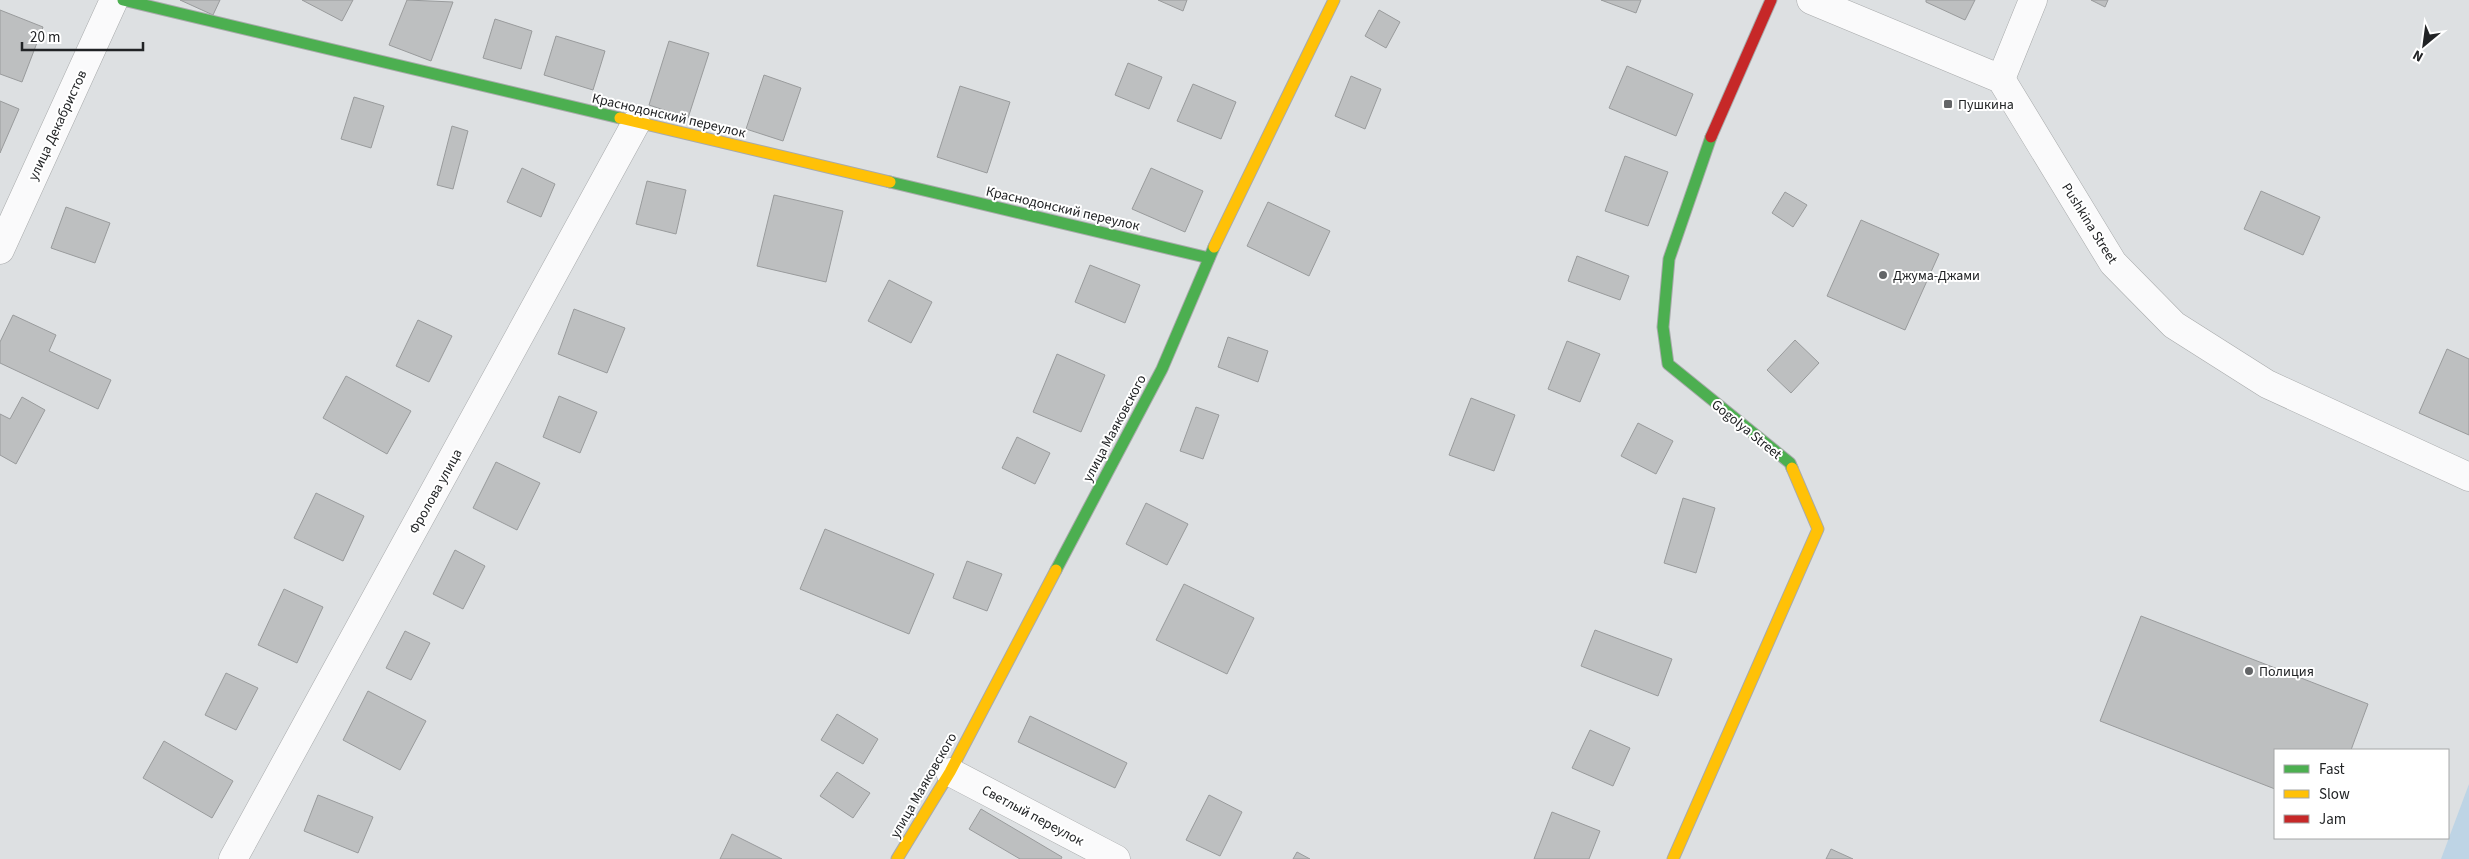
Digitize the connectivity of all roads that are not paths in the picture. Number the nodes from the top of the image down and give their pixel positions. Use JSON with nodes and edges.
{"nodes":[{"id":1,"x":114,"y":0,"type":"edge"},
{"id":2,"x":123,"y":0,"type":"edge"},
{"id":3,"x":1334,"y":0,"type":"edge"},
{"id":4,"x":1771,"y":0,"type":"edge"},
{"id":5,"x":1811,"y":0,"type":"edge"},
{"id":6,"x":2033,"y":0,"type":"edge"},
{"id":7,"x":2001,"y":79,"type":"junction"},
{"id":8,"x":636,"y":123,"type":"junction"},
{"id":9,"x":0,"y":250,"type":"edge"},
{"id":10,"x":1209,"y":258,"type":"junction"},
{"id":11,"x":2469,"y":477,"type":"edge"},
{"id":12,"x":950,"y":772,"type":"junction"},
{"id":13,"x":233,"y":859,"type":"edge"},
{"id":14,"x":897,"y":859,"type":"edge"},
{"id":15,"x":1116,"y":859,"type":"edge"},
{"id":16,"x":1673,"y":859,"type":"edge"}],
"edges":[{"from":1,"to":9,"type":"street","name":"улица Декабристов"},
{"from":2,"to":8,"type":"street","name":"Краснодонский переулок"},
{"from":3,"to":10,"type":"street","name":"улица Маяковского"},
{"from":4,"to":16,"type":"street","name":"Gogolya Street"},
{"from":5,"to":7,"type":"street"},
{"from":6,"to":7,"type":"street"},
{"from":7,"to":11,"type":"street","name":"Pushkina Street"},
{"from":8,"to":10,"type":"street","name":"Краснодонский переулок"},
{"from":8,"to":13,"type":"street","name":"Фролова улица"},
{"from":10,"to":12,"type":"street","name":"улица Маяковского"},
{"from":12,"to":14,"type":"street","name":"улица Маяковского"},
{"from":12,"to":15,"type":"street","name":"Светлый переулок"}]}
